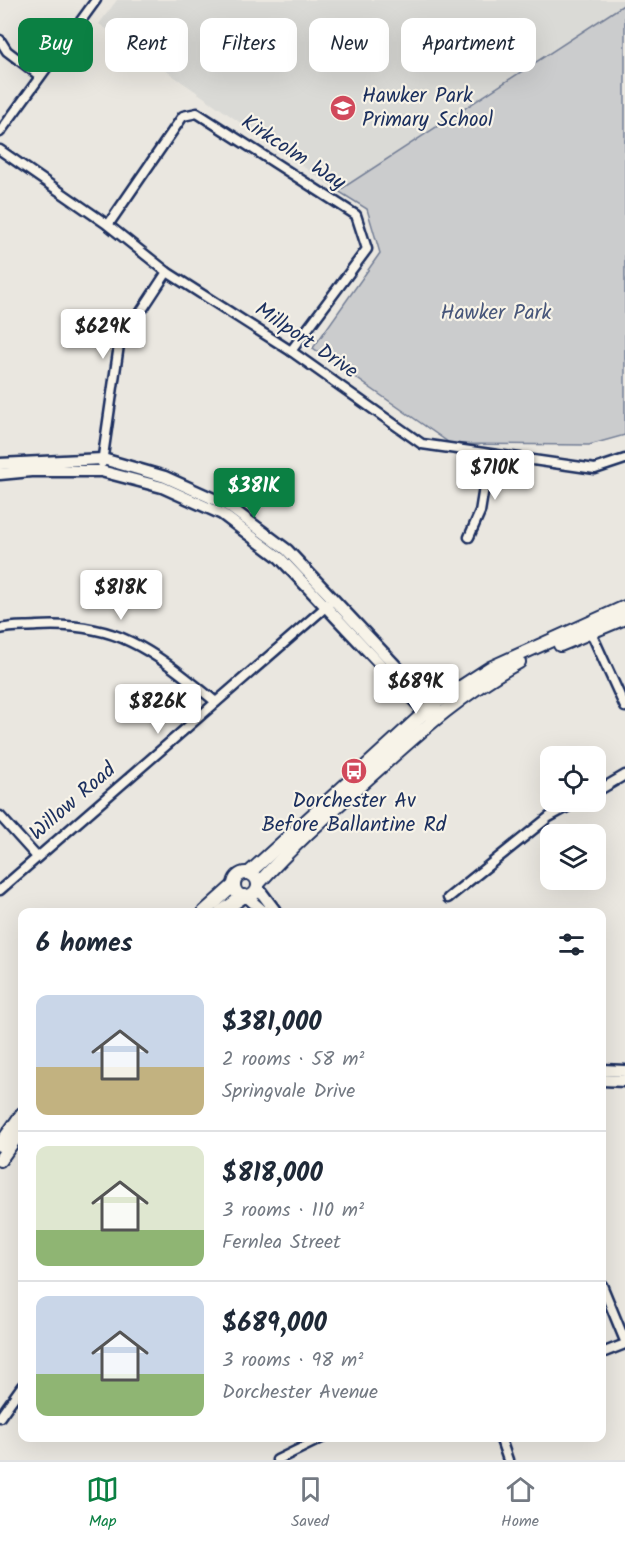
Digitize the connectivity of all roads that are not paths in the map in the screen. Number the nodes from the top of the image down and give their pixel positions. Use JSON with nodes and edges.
{"nodes":[{"id":1,"x":96,"y":0,"type":"edge"},
{"id":2,"x":0,"y":40,"type":"edge"},
{"id":3,"x":40,"y":76,"type":"junction"},
{"id":4,"x":0,"y":132,"type":"edge"},
{"id":5,"x":0,"y":150,"type":"edge"},
{"id":6,"x":108,"y":225,"type":"junction"},
{"id":7,"x":167,"y":272,"type":"junction"},
{"id":8,"x":291,"y":351,"type":"junction"},
{"id":9,"x":489,"y":456,"type":"junction"},
{"id":10,"x":103,"y":459,"type":"junction"},
{"id":11,"x":625,"y":459,"type":"edge"},
{"id":12,"x":0,"y":464,"type":"edge"},
{"id":13,"x":100,"y":471,"type":"junction"},
{"id":14,"x":0,"y":474,"type":"edge"},
{"id":15,"x":469,"y":537,"type":"dead end"},
{"id":16,"x":330,"y":603,"type":"junction"},
{"id":17,"x":625,"y":607,"type":"edge"},
{"id":18,"x":625,"y":618,"type":"edge"},
{"id":19,"x":0,"y":629,"type":"edge"},
{"id":20,"x":589,"y":629,"type":"junction"},
{"id":21,"x":216,"y":702,"type":"junction"},
{"id":22,"x":625,"y":707,"type":"edge"},
{"id":23,"x":433,"y":713,"type":"junction"},
{"id":24,"x":625,"y":775,"type":"edge"},
{"id":25,"x":606,"y":786,"type":"edge"},
{"id":26,"x":558,"y":812,"type":"edge"},
{"id":27,"x":0,"y":816,"type":"edge"},
{"id":28,"x":37,"y":857,"type":"junction"},
{"id":29,"x":249,"y":873,"type":"junction"},
{"id":30,"x":234,"y":885,"type":"junction"},
{"id":31,"x":258,"y":886,"type":"junction"},
{"id":32,"x":0,"y":890,"type":"edge"},
{"id":33,"x":245,"y":897,"type":"junction"},
{"id":34,"x":448,"y":897,"type":"dead end"},
{"id":35,"x":208,"y":908,"type":"edge"},
{"id":36,"x":227,"y":908,"type":"edge"},
{"id":37,"x":259,"y":908,"type":"edge"},
{"id":38,"x":273,"y":908,"type":"edge"},
{"id":39,"x":606,"y":1070,"type":"edge"},
{"id":40,"x":625,"y":1071,"type":"edge"},
{"id":41,"x":606,"y":1080,"type":"edge"},
{"id":42,"x":625,"y":1081,"type":"edge"},
{"id":43,"x":18,"y":1120,"type":"edge"},
{"id":44,"x":18,"y":1135,"type":"edge"},
{"id":45,"x":0,"y":1145,"type":"edge"},
{"id":46,"x":0,"y":1161,"type":"edge"},
{"id":47,"x":606,"y":1295,"type":"edge"},
{"id":48,"x":625,"y":1343,"type":"edge"},
{"id":49,"x":606,"y":1351,"type":"edge"},
{"id":50,"x":18,"y":1392,"type":"edge"},
{"id":51,"x":0,"y":1417,"type":"edge"},
{"id":52,"x":314,"y":1442,"type":"edge"},
{"id":53,"x":502,"y":1442,"type":"edge"},
{"id":54,"x":277,"y":1460,"type":"edge"},
{"id":55,"x":508,"y":1460,"type":"edge"}],
"edges":[{"from":1,"to":3,"type":"street"},
{"from":2,"to":3,"type":"street"},
{"from":3,"to":4,"type":"street"},
{"from":5,"to":6,"type":"street","name":"Millport Drive"},
{"from":6,"to":7,"type":"street","name":"Millport Drive"},
{"from":6,"to":8,"type":"street","name":"Kirkcolm Way"},
{"from":7,"to":8,"type":"street","name":"Millport Drive"},
{"from":7,"to":10,"type":"street"},
{"from":8,"to":9,"type":"street","name":"Millport Drive"},
{"from":9,"to":11,"type":"street","name":"Millport Drive"},
{"from":9,"to":15,"type":"street"},
{"from":10,"to":12,"type":"street"},
{"from":10,"to":13,"type":"street"},
{"from":10,"to":16,"type":"street"},
{"from":13,"to":14,"type":"street"},
{"from":13,"to":16,"type":"street"},
{"from":16,"to":21,"type":"street","name":"Willow Road"},
{"from":16,"to":23,"type":"street"},
{"from":17,"to":20,"type":"main road"},
{"from":18,"to":20,"type":"main road"},
{"from":19,"to":21,"type":"street"},
{"from":20,"to":22,"type":"street"},
{"from":20,"to":23,"type":"main road"},
{"from":21,"to":28,"type":"street","name":"Willow Road"},
{"from":23,"to":29,"type":"main road"},
{"from":23,"to":31,"type":"main road"},
{"from":24,"to":25,"type":"street"},
{"from":26,"to":34,"type":"street"},
{"from":27,"to":28,"type":"street"},
{"from":28,"to":32,"type":"street","name":"Willow Road"},
{"from":29,"to":30,"type":"main road"},
{"from":29,"to":31,"type":"main road"},
{"from":30,"to":33,"type":"main road"},
{"from":30,"to":35,"type":"main road"},
{"from":31,"to":33,"type":"main road"},
{"from":31,"to":38,"type":"street"},
{"from":33,"to":36,"type":"main road"},
{"from":33,"to":37,"type":"street"},
{"from":39,"to":40,"type":"street"},
{"from":41,"to":42,"type":"street"},
{"from":43,"to":45,"type":"main road"},
{"from":44,"to":46,"type":"main road"},
{"from":47,"to":48,"type":"street"},
{"from":48,"to":49,"type":"street"},
{"from":50,"to":51,"type":"street"},
{"from":52,"to":54,"type":"street"},
{"from":53,"to":55,"type":"street"}]}
